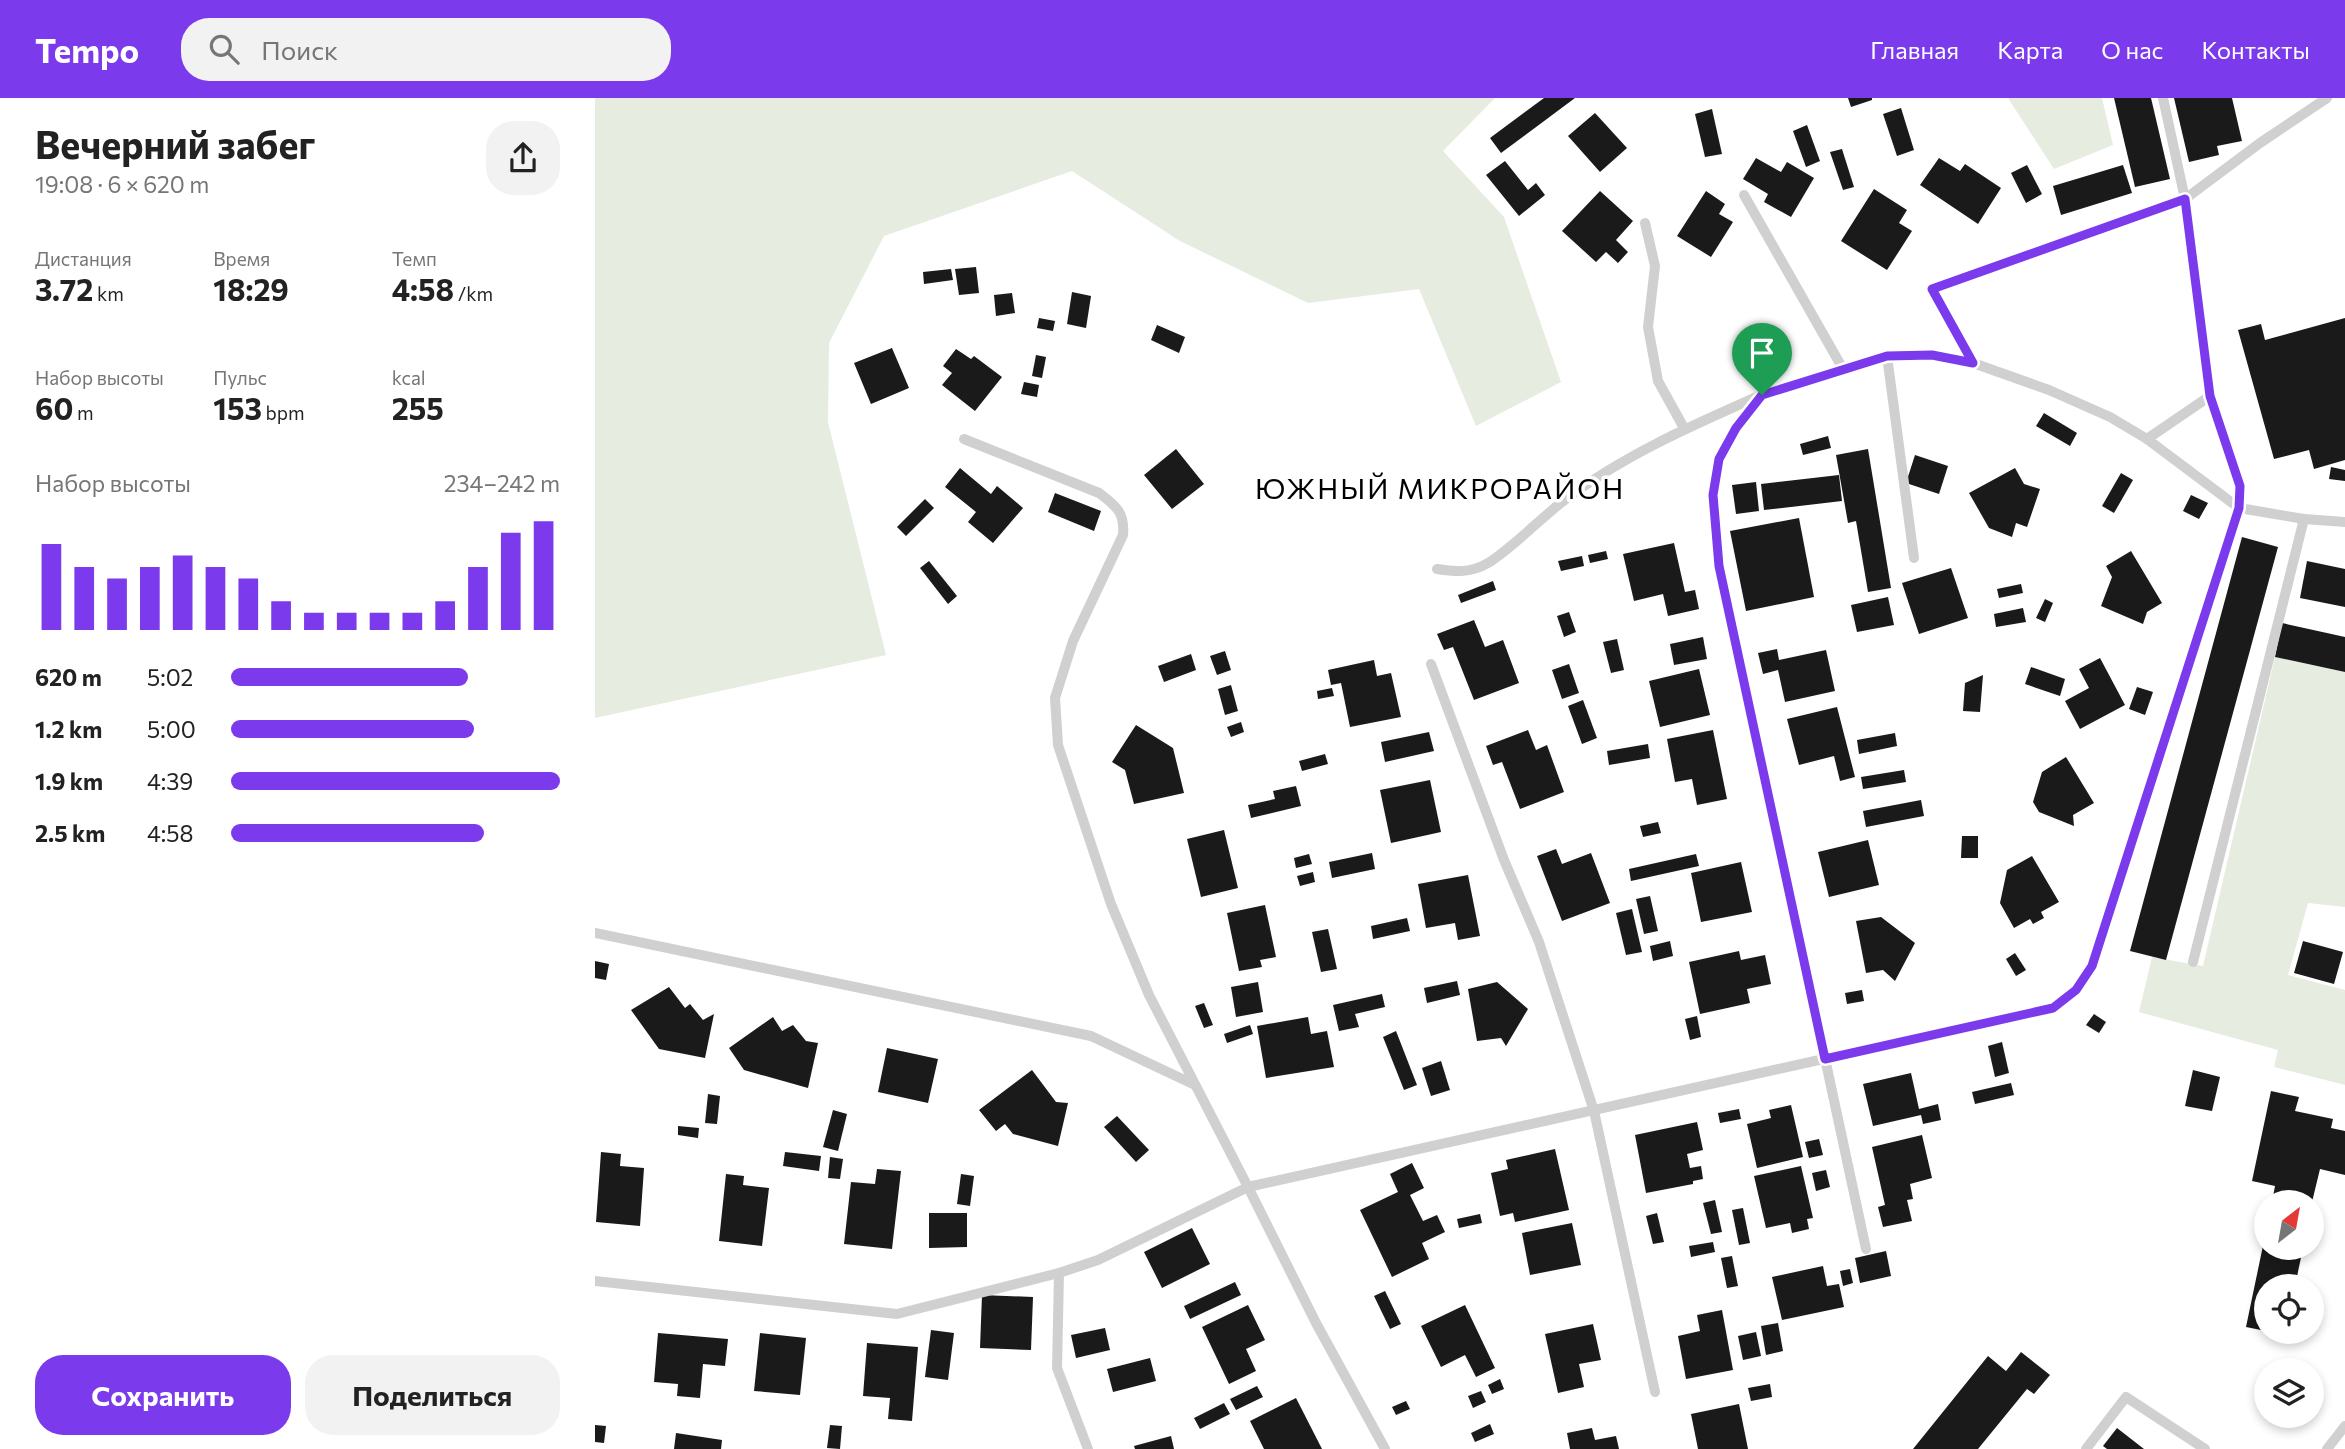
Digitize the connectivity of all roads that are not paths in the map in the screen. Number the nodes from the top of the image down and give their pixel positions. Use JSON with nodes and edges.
{"nodes":[{"id":1,"x":2163,"y":98,"type":"edge"},
{"id":2,"x":2327,"y":98,"type":"edge"},
{"id":3,"x":1744,"y":195,"type":"dead end"},
{"id":4,"x":2185,"y":199,"type":"junction"},
{"id":5,"x":1645,"y":223,"type":"dead end"},
{"id":6,"x":1887,"y":356,"type":"junction"},
{"id":7,"x":1973,"y":363,"type":"junction"},
{"id":8,"x":1843,"y":369,"type":"junction"},
{"id":9,"x":1762,"y":395,"type":"junction"},
{"id":10,"x":2210,"y":396,"type":"junction"},
{"id":11,"x":1683,"y":428,"type":"junction"},
{"id":12,"x":964,"y":439,"type":"dead end"},
{"id":13,"x":2147,"y":439,"type":"junction"},
{"id":14,"x":2239,"y":508,"type":"junction"},
{"id":15,"x":2304,"y":519,"type":"junction"},
{"id":16,"x":2345,"y":522,"type":"edge"},
{"id":17,"x":1915,"y":558,"type":"dead end"},
{"id":18,"x":1437,"y":569,"type":"dead end"},
{"id":19,"x":1431,"y":664,"type":"dead end"},
{"id":20,"x":595,"y":933,"type":"edge"},
{"id":21,"x":2193,"y":962,"type":"dead end"},
{"id":22,"x":1825,"y":1059,"type":"junction"},
{"id":23,"x":1193,"y":1084,"type":"junction"},
{"id":24,"x":1594,"y":1111,"type":"junction"},
{"id":25,"x":1248,"y":1187,"type":"junction"},
{"id":26,"x":1866,"y":1250,"type":"dead end"},
{"id":27,"x":1059,"y":1273,"type":"junction"},
{"id":28,"x":595,"y":1281,"type":"edge"},
{"id":29,"x":1655,"y":1392,"type":"dead end"},
{"id":30,"x":2345,"y":1426,"type":"edge"},
{"id":31,"x":1088,"y":1449,"type":"edge"},
{"id":32,"x":1385,"y":1449,"type":"edge"},
{"id":33,"x":2086,"y":1449,"type":"edge"},
{"id":34,"x":2205,"y":1449,"type":"edge"},
{"id":35,"x":2327,"y":1449,"type":"edge"}],
"edges":[{"from":1,"to":4,"type":"lane"},
{"from":2,"to":4,"type":"lane"},
{"from":3,"to":8,"type":"lane"},
{"from":4,"to":7,"type":"lane"},
{"from":4,"to":10,"type":"lane"},
{"from":5,"to":11,"type":"lane"},
{"from":6,"to":7,"type":"lane"},
{"from":6,"to":8,"type":"lane"},
{"from":6,"to":17,"type":"lane"},
{"from":7,"to":13,"type":"lane"},
{"from":8,"to":9,"type":"lane"},
{"from":9,"to":11,"type":"lane"},
{"from":9,"to":22,"type":"lane"},
{"from":10,"to":13,"type":"lane"},
{"from":10,"to":14,"type":"lane"},
{"from":11,"to":18,"type":"lane"},
{"from":12,"to":23,"type":"lane"},
{"from":13,"to":14,"type":"lane"},
{"from":14,"to":15,"type":"lane"},
{"from":14,"to":22,"type":"lane"},
{"from":15,"to":16,"type":"lane"},
{"from":15,"to":21,"type":"lane"},
{"from":19,"to":24,"type":"lane"},
{"from":20,"to":23,"type":"lane"},
{"from":22,"to":24,"type":"lane"},
{"from":22,"to":26,"type":"lane"},
{"from":23,"to":25,"type":"lane"},
{"from":24,"to":25,"type":"lane"},
{"from":24,"to":29,"type":"lane"},
{"from":25,"to":27,"type":"lane"},
{"from":25,"to":32,"type":"lane"},
{"from":27,"to":28,"type":"lane"},
{"from":27,"to":31,"type":"lane"},
{"from":30,"to":35,"type":"lane"},
{"from":33,"to":34,"type":"lane"}]}
